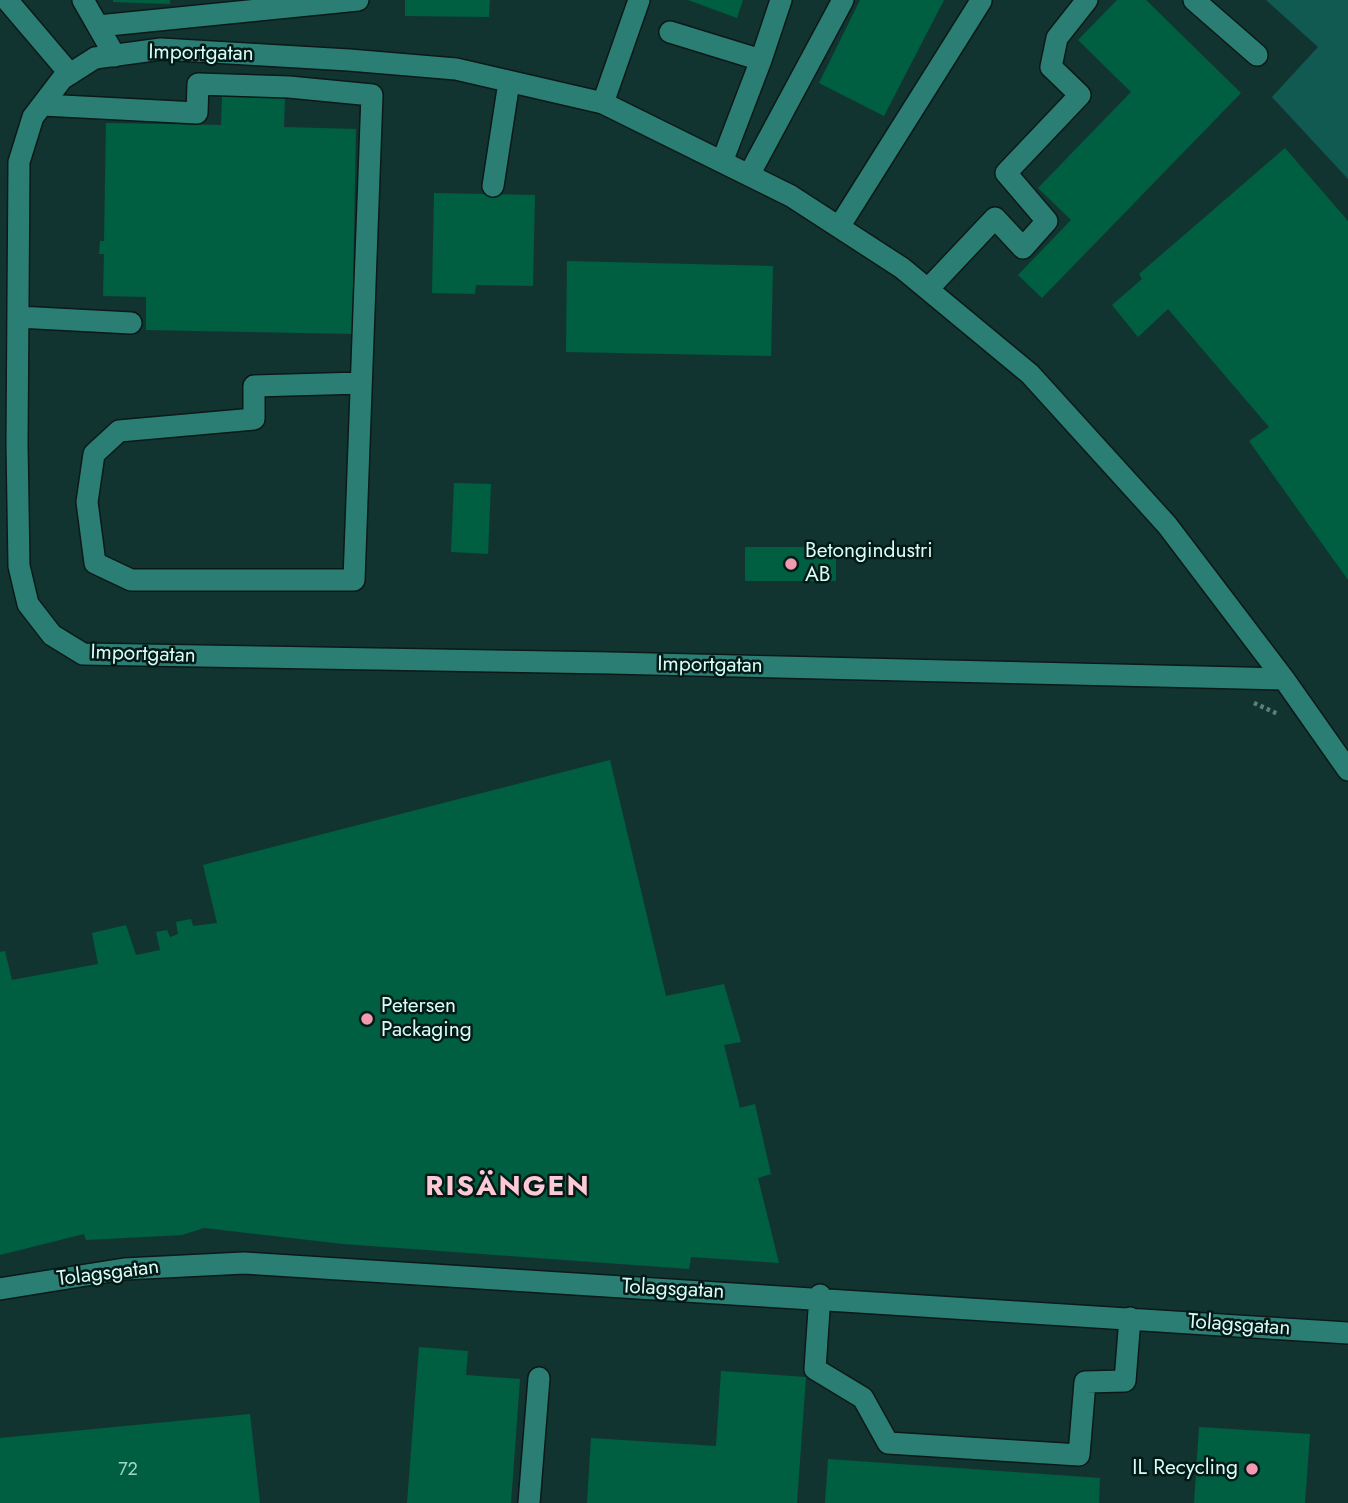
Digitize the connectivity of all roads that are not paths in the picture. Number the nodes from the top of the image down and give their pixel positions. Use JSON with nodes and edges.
{"nodes":[{"id":1,"x":7,"y":0,"type":"edge"},
{"id":2,"x":83,"y":0,"type":"edge"},
{"id":3,"x":358,"y":0,"type":"edge"},
{"id":4,"x":639,"y":0,"type":"edge"},
{"id":5,"x":781,"y":0,"type":"edge"},
{"id":6,"x":843,"y":0,"type":"edge"},
{"id":7,"x":1087,"y":0,"type":"edge"},
{"id":8,"x":1194,"y":0,"type":"edge"},
{"id":9,"x":981,"y":1,"type":"edge"},
{"id":10,"x":98,"y":26,"type":"junction"},
{"id":11,"x":670,"y":32,"type":"dead end"},
{"id":12,"x":115,"y":55,"type":"junction"},
{"id":13,"x":1257,"y":55,"type":"dead end"},
{"id":14,"x":761,"y":60,"type":"junction"},
{"id":15,"x":70,"y":74,"type":"junction"},
{"id":16,"x":509,"y":82,"type":"junction"},
{"id":17,"x":603,"y":103,"type":"junction"},
{"id":18,"x":43,"y":105,"type":"junction"},
{"id":19,"x":722,"y":162,"type":"junction"},
{"id":20,"x":749,"y":175,"type":"junction"},
{"id":21,"x":493,"y":186,"type":"dead end"},
{"id":22,"x":839,"y":227,"type":"junction"},
{"id":23,"x":928,"y":289,"type":"junction"},
{"id":24,"x":18,"y":317,"type":"junction"},
{"id":25,"x":131,"y":323,"type":"dead end"},
{"id":26,"x":361,"y":383,"type":"junction"},
{"id":27,"x":1284,"y":679,"type":"junction"},
{"id":28,"x":1348,"y":770,"type":"edge"},
{"id":29,"x":0,"y":1289,"type":"edge"},
{"id":30,"x":820,"y":1297,"type":"junction"},
{"id":31,"x":1130,"y":1318,"type":"junction"},
{"id":32,"x":1348,"y":1332,"type":"edge"},
{"id":33,"x":539,"y":1378,"type":"dead end"},
{"id":34,"x":529,"y":1503,"type":"edge"}],
"edges":[{"from":1,"to":15,"type":"street"},
{"from":2,"to":10,"type":"street"},
{"from":3,"to":10,"type":"street"},
{"from":4,"to":17,"type":"street"},
{"from":5,"to":14,"type":"street"},
{"from":6,"to":20,"type":"street"},
{"from":7,"to":23,"type":"street"},
{"from":8,"to":13,"type":"street"},
{"from":9,"to":22,"type":"street"},
{"from":10,"to":12,"type":"street"},
{"from":11,"to":14,"type":"street"},
{"from":12,"to":15,"type":"street","name":"Importgatan"},
{"from":12,"to":16,"type":"street","name":"Importgatan"},
{"from":14,"to":19,"type":"street"},
{"from":15,"to":18,"type":"street","name":"Importgatan"},
{"from":16,"to":17,"type":"street","name":"Importgatan"},
{"from":16,"to":21,"type":"street"},
{"from":17,"to":19,"type":"street","name":"Importgatan"},
{"from":18,"to":24,"type":"street","name":"Importgatan"},
{"from":18,"to":26,"type":"street"},
{"from":19,"to":20,"type":"street","name":"Importgatan"},
{"from":20,"to":22,"type":"street","name":"Importgatan"},
{"from":22,"to":23,"type":"street","name":"Importgatan"},
{"from":23,"to":27,"type":"street","name":"Importgatan"},
{"from":24,"to":25,"type":"street"},
{"from":24,"to":27,"type":"street","name":"Importgatan"},
{"from":26,"to":26,"type":"street"},
{"from":27,"to":28,"type":"street","name":"Importgatan"},
{"from":29,"to":30,"type":"street","name":"Tolagsgatan"},
{"from":30,"to":31,"type":"street","name":"Tolagsgatan"},
{"from":30,"to":31,"type":"street"},
{"from":31,"to":32,"type":"street","name":"Tolagsgatan"},
{"from":33,"to":34,"type":"street"}]}
